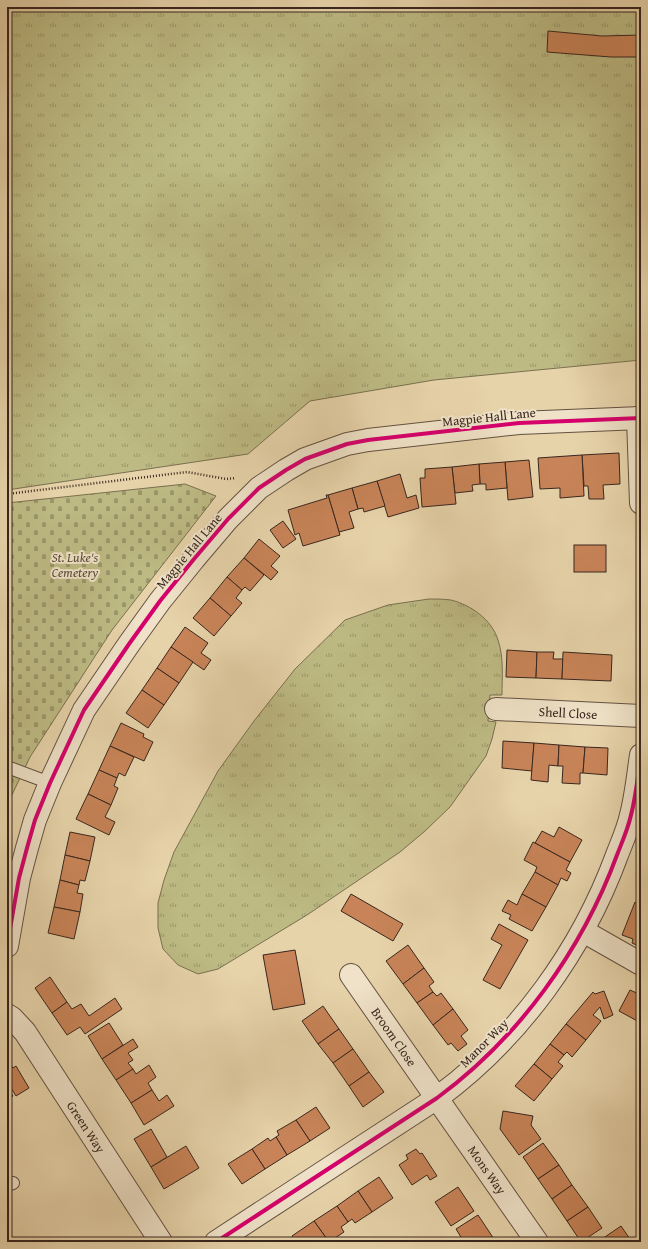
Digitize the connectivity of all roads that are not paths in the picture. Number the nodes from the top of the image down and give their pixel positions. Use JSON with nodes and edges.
{"nodes":[{"id":1,"x":639,"y":418,"type":"edge"},
{"id":2,"x":641,"y":503,"type":"edge"},
{"id":3,"x":496,"y":710,"type":"dead end"},
{"id":4,"x":641,"y":716,"type":"edge"},
{"id":5,"x":641,"y":755,"type":"edge"},
{"id":6,"x":7,"y":767,"type":"edge"},
{"id":7,"x":50,"y":783,"type":"junction"},
{"id":8,"x":11,"y":905,"type":"edge"},
{"id":9,"x":583,"y":931,"type":"junction"},
{"id":10,"x":7,"y":946,"type":"edge"},
{"id":11,"x":641,"y":964,"type":"edge"},
{"id":12,"x":351,"y":975,"type":"dead end"},
{"id":13,"x":7,"y":1015,"type":"edge"},
{"id":14,"x":437,"y":1098,"type":"junction"},
{"id":15,"x":161,"y":1242,"type":"edge"},
{"id":16,"x":216,"y":1242,"type":"edge"},
{"id":17,"x":537,"y":1242,"type":"edge"}],
"edges":[{"from":1,"to":2,"type":"street"},
{"from":1,"to":7,"type":"street","name":"Magpie Hall Lane"},
{"from":3,"to":4,"type":"street","name":"Shell Close"},
{"from":5,"to":9,"type":"street","name":"Manor Way"},
{"from":6,"to":7,"type":"lane"},
{"from":7,"to":8,"type":"street","name":"Magpie Hall Lane"},
{"from":8,"to":10,"type":"street","name":"Magpie Hall Lane"},
{"from":9,"to":11,"type":"street"},
{"from":9,"to":14,"type":"street","name":"Manor Way"},
{"from":12,"to":14,"type":"street","name":"Broom Close"},
{"from":13,"to":15,"type":"street","name":"Green Way"},
{"from":14,"to":16,"type":"street","name":"Manor Way"},
{"from":14,"to":17,"type":"street","name":"Mons Way"}]}
